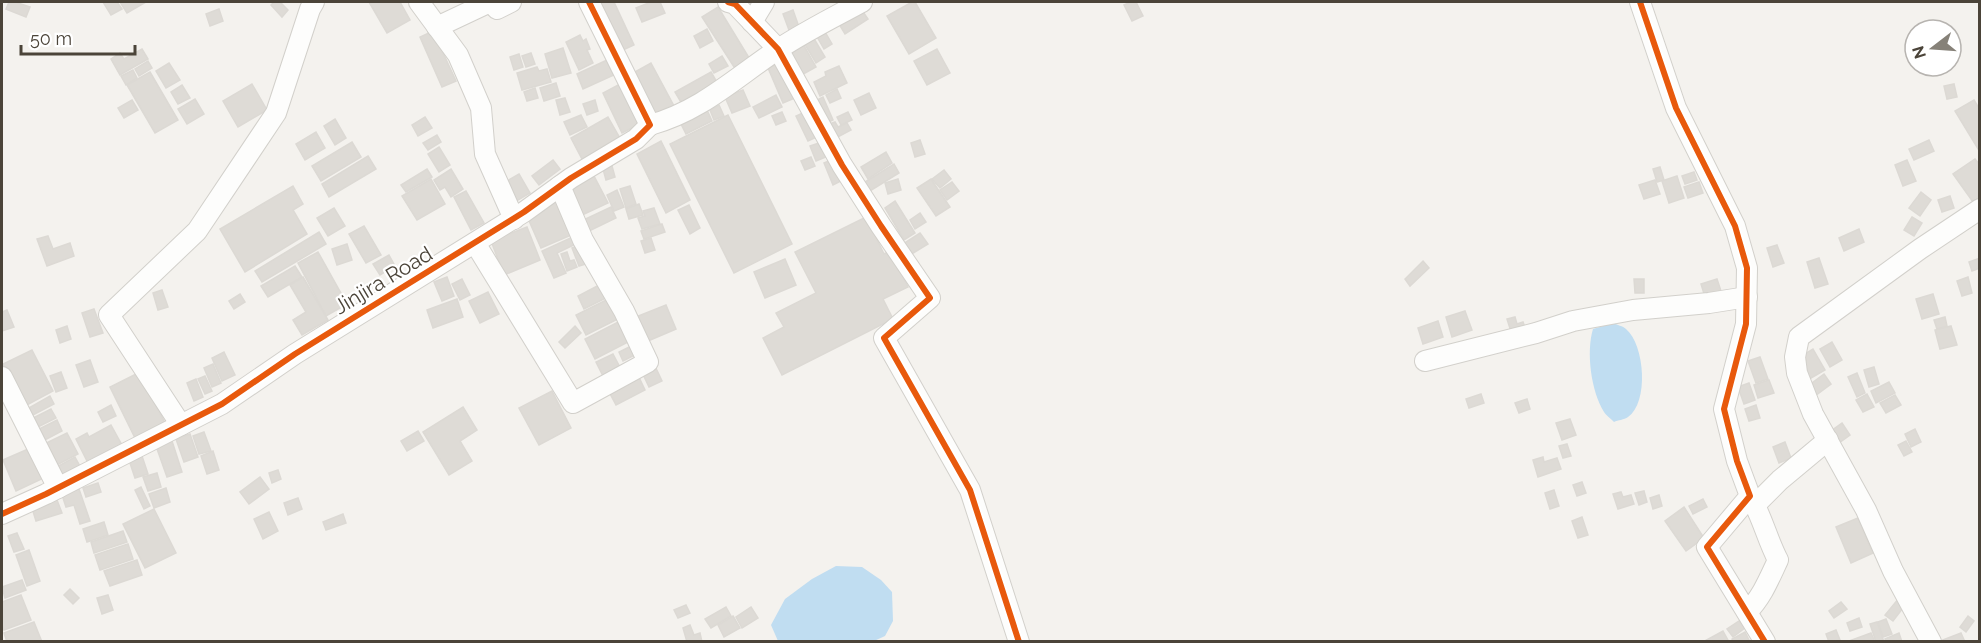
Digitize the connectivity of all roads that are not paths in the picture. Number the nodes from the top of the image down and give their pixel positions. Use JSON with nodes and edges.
{"nodes":[{"id":1,"x":314,"y":2,"type":"edge"},
{"id":2,"x":419,"y":2,"type":"edge"},
{"id":3,"x":491,"y":2,"type":"edge"},
{"id":4,"x":511,"y":2,"type":"edge"},
{"id":5,"x":590,"y":2,"type":"edge"},
{"id":6,"x":728,"y":2,"type":"edge"},
{"id":7,"x":764,"y":2,"type":"edge"},
{"id":8,"x":862,"y":2,"type":"edge"},
{"id":9,"x":1640,"y":2,"type":"edge"},
{"id":10,"x":752,"y":22,"type":"junction"},
{"id":11,"x":437,"y":27,"type":"junction"},
{"id":12,"x":778,"y":49,"type":"junction"},
{"id":13,"x":650,"y":125,"type":"junction"},
{"id":14,"x":560,"y":186,"type":"junction"},
{"id":15,"x":1980,"y":209,"type":"edge"},
{"id":16,"x":514,"y":219,"type":"junction"},
{"id":17,"x":475,"y":243,"type":"junction"},
{"id":18,"x":1747,"y":297,"type":"junction"},
{"id":19,"x":1425,"y":362,"type":"dead end"},
{"id":20,"x":2,"y":376,"type":"edge"},
{"id":21,"x":181,"y":425,"type":"junction"},
{"id":22,"x":1828,"y":440,"type":"junction"},
{"id":23,"x":58,"y":488,"type":"junction"},
{"id":24,"x":1753,"y":500,"type":"junction"},
{"id":25,"x":2,"y":514,"type":"edge"},
{"id":26,"x":1747,"y":612,"type":"junction"},
{"id":27,"x":1019,"y":642,"type":"edge"},
{"id":28,"x":1765,"y":642,"type":"edge"},
{"id":29,"x":1931,"y":642,"type":"edge"}],
"edges":[{"from":1,"to":21,"type":"street"},
{"from":2,"to":11,"type":"street"},
{"from":3,"to":4,"type":"street"},
{"from":3,"to":11,"type":"street"},
{"from":5,"to":13,"type":"street"},
{"from":6,"to":10,"type":"street"},
{"from":7,"to":10,"type":"street"},
{"from":8,"to":12,"type":"street"},
{"from":9,"to":18,"type":"street"},
{"from":10,"to":12,"type":"street"},
{"from":11,"to":16,"type":"street"},
{"from":12,"to":13,"type":"street"},
{"from":12,"to":27,"type":"street"},
{"from":13,"to":14,"type":"street","name":"Jinjira Road"},
{"from":14,"to":16,"type":"street","name":"Jinjira Road"},
{"from":14,"to":17,"type":"street"},
{"from":15,"to":22,"type":"street"},
{"from":16,"to":17,"type":"street","name":"Jinjira Road"},
{"from":17,"to":21,"type":"street","name":"Jinjira Road"},
{"from":18,"to":19,"type":"street"},
{"from":18,"to":24,"type":"street"},
{"from":20,"to":23,"type":"street"},
{"from":21,"to":23,"type":"street","name":"Jinjira Road"},
{"from":22,"to":24,"type":"street"},
{"from":22,"to":29,"type":"street"},
{"from":23,"to":25,"type":"street","name":"Jinjira Road"},
{"from":24,"to":26,"type":"street"},
{"from":24,"to":26,"type":"street"},
{"from":26,"to":28,"type":"street"}]}
